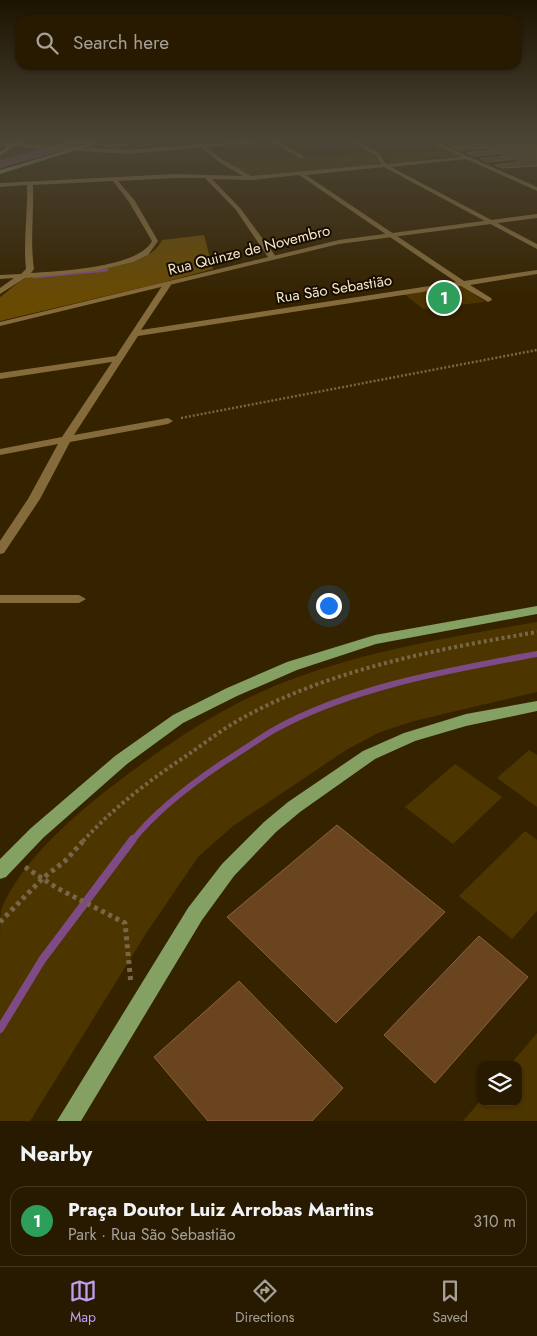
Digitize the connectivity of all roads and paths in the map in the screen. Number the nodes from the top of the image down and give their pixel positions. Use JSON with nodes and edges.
{"nodes":[{"id":1,"x":30,"y":191,"type":"edge"},
{"id":2,"x":124,"y":191,"type":"edge"},
{"id":3,"x":220,"y":191,"type":"edge"},
{"id":4,"x":326,"y":191,"type":"edge"},
{"id":5,"x":433,"y":191,"type":"edge"},
{"id":6,"x":537,"y":216,"type":"edge"},
{"id":7,"x":491,"y":222,"type":"junction"},
{"id":8,"x":389,"y":235,"type":"junction"},
{"id":9,"x":537,"y":247,"type":"edge"},
{"id":10,"x":273,"y":258,"type":"junction"},
{"id":11,"x":537,"y":272,"type":"edge"},
{"id":12,"x":22,"y":276,"type":"junction"},
{"id":13,"x":0,"y":278,"type":"edge"},
{"id":14,"x":462,"y":284,"type":"junction"},
{"id":15,"x":167,"y":285,"type":"junction"},
{"id":16,"x":0,"y":292,"type":"edge"},
{"id":17,"x":488,"y":300,"type":"dead end"},
{"id":18,"x":0,"y":324,"type":"edge"},
{"id":19,"x":136,"y":334,"type":"junction"},
{"id":20,"x":537,"y":350,"type":"edge"},
{"id":21,"x":120,"y":358,"type":"junction"},
{"id":22,"x":0,"y":376,"type":"edge"},
{"id":23,"x":168,"y":420,"type":"joint"},
{"id":24,"x":66,"y":441,"type":"junction"},
{"id":25,"x":0,"y":452,"type":"edge"},
{"id":26,"x":0,"y":550,"type":"edge"},
{"id":27,"x":0,"y":599,"type":"edge"},
{"id":28,"x":79,"y":599,"type":"dead end"},
{"id":29,"x":537,"y":610,"type":"edge"},
{"id":30,"x":537,"y":632,"type":"edge"},
{"id":31,"x":537,"y":706,"type":"edge"},
{"id":32,"x":25,"y":867,"type":"dead end"},
{"id":33,"x":0,"y":871,"type":"edge"},
{"id":34,"x":43,"y":878,"type":"junction"},
{"id":35,"x":0,"y":922,"type":"edge"},
{"id":36,"x":131,"y":987,"type":"dead end"},
{"id":37,"x":68,"y":1121,"type":"edge"}],
"edges":[{"from":1,"to":12,"type":"street"},
{"from":2,"to":12,"type":"street"},
{"from":3,"to":10,"type":"street"},
{"from":4,"to":8,"type":"street"},
{"from":5,"to":7,"type":"street"},
{"from":6,"to":7,"type":"street","name":"Rua Quinze de Novembro"},
{"from":7,"to":8,"type":"street","name":"Rua Quinze de Novembro"},
{"from":7,"to":9,"type":"street"},
{"from":8,"to":10,"type":"street","name":"Rua Quinze de Novembro"},
{"from":8,"to":14,"type":"street"},
{"from":10,"to":15,"type":"street","name":"Rua Quinze de Novembro"},
{"from":11,"to":14,"type":"street","name":"Rua São Sebastião"},
{"from":12,"to":13,"type":"street"},
{"from":12,"to":16,"type":"street"},
{"from":14,"to":17,"type":"street"},
{"from":14,"to":19,"type":"street","name":"Rua São Sebastião"},
{"from":15,"to":18,"type":"street","name":"Rua Quinze de Novembro"},
{"from":15,"to":19,"type":"street"},
{"from":19,"to":21,"type":"street"},
{"from":20,"to":23,"type":"path"},
{"from":21,"to":22,"type":"street"},
{"from":21,"to":24,"type":"street"},
{"from":23,"to":24,"type":"street"},
{"from":24,"to":25,"type":"street"},
{"from":24,"to":26,"type":"street"},
{"from":27,"to":28,"type":"street"},
{"from":29,"to":33,"type":"main road"},
{"from":30,"to":34,"type":"path"},
{"from":31,"to":37,"type":"main road"},
{"from":32,"to":34,"type":"path"},
{"from":34,"to":35,"type":"path"},
{"from":34,"to":36,"type":"path"}]}
